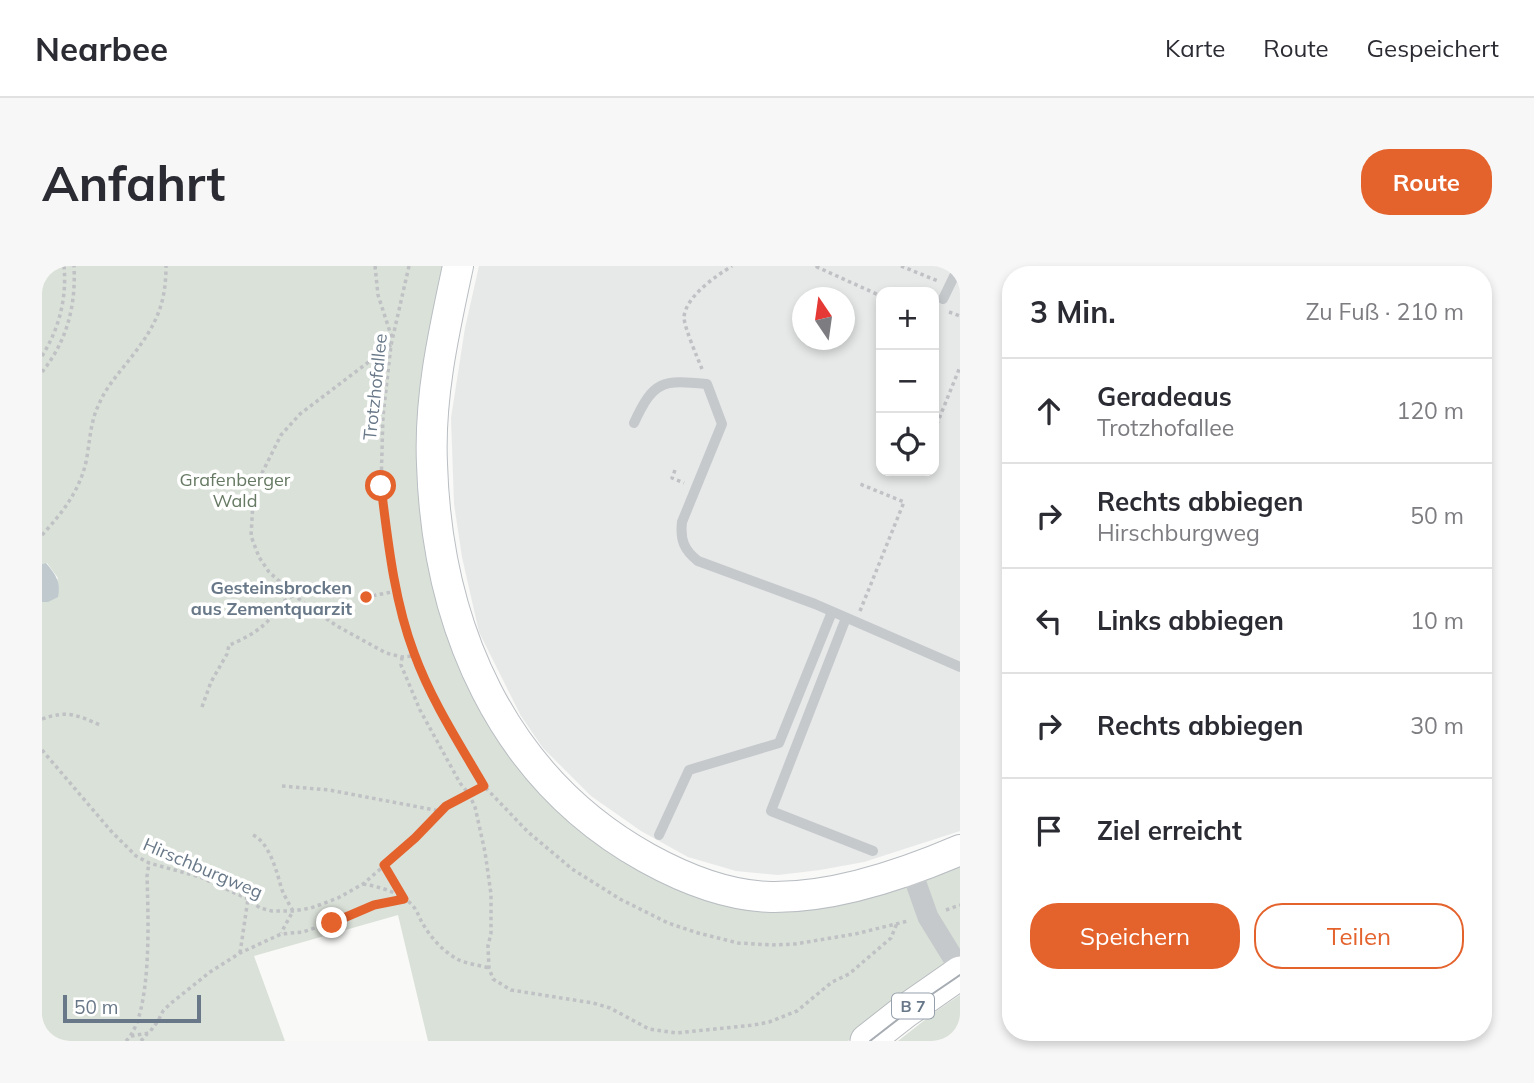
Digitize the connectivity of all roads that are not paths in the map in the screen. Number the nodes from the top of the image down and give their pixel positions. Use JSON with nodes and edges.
{"nodes":[{"id":1,"x":458,"y":266,"type":"edge"},
{"id":2,"x":959,"y":266,"type":"edge"},
{"id":3,"x":943,"y":299,"type":"dead end"},
{"id":4,"x":635,"y":423,"type":"dead end"},
{"id":5,"x":832,"y":612,"type":"junction"},
{"id":6,"x":850,"y":620,"type":"junction"},
{"id":7,"x":960,"y":667,"type":"edge"},
{"id":8,"x":659,"y":835,"type":"dead end"},
{"id":9,"x":960,"y":850,"type":"edge"},
{"id":10,"x":873,"y":851,"type":"dead end"},
{"id":11,"x":911,"y":869,"type":"junction"},
{"id":12,"x":960,"y":971,"type":"edge"},
{"id":13,"x":867,"y":1041,"type":"edge"}],
"edges":[{"from":1,"to":11,"type":"street"},
{"from":2,"to":3,"type":"lane"},
{"from":4,"to":5,"type":"lane"},
{"from":5,"to":6,"type":"lane"},
{"from":5,"to":8,"type":"lane"},
{"from":6,"to":7,"type":"lane"},
{"from":6,"to":10,"type":"lane"},
{"from":9,"to":11,"type":"street"},
{"from":11,"to":12,"type":"street"},
{"from":12,"to":13,"type":"main road","number":"B 7"}]}
